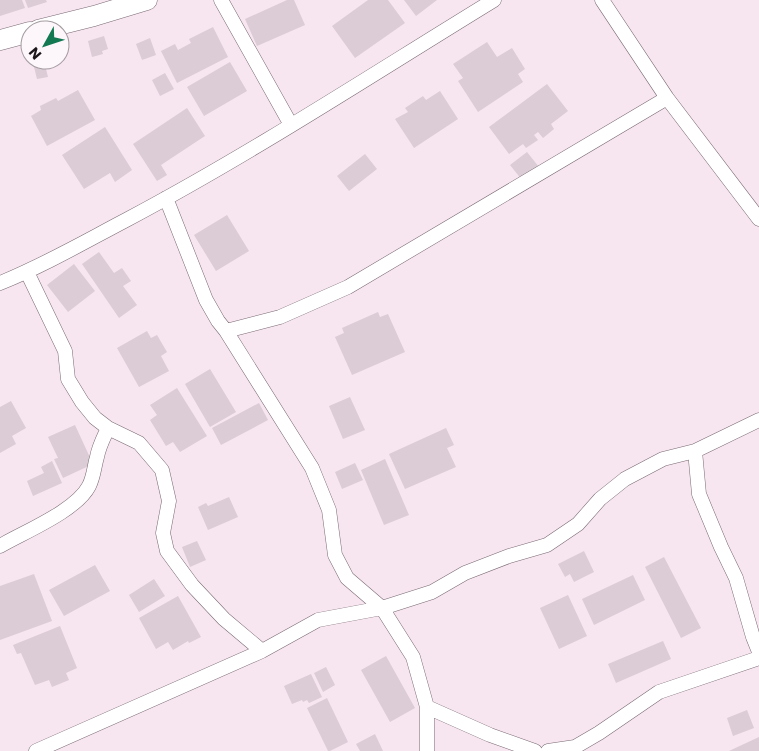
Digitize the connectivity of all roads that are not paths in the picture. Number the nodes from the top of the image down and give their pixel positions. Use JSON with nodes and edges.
{"nodes":[{"id":1,"x":147,"y":0,"type":"edge"},
{"id":2,"x":220,"y":0,"type":"edge"},
{"id":3,"x":494,"y":0,"type":"edge"},
{"id":4,"x":604,"y":0,"type":"edge"},
{"id":5,"x":70,"y":22,"type":"edge"},
{"id":6,"x":20,"y":35,"type":"edge"},
{"id":7,"x":0,"y":40,"type":"edge"},
{"id":8,"x":667,"y":98,"type":"junction"},
{"id":9,"x":291,"y":125,"type":"junction"},
{"id":10,"x":166,"y":198,"type":"junction"},
{"id":11,"x":759,"y":219,"type":"edge"},
{"id":12,"x":27,"y":272,"type":"junction"},
{"id":13,"x":0,"y":283,"type":"edge"},
{"id":14,"x":226,"y":331,"type":"junction"},
{"id":15,"x":759,"y":420,"type":"edge"},
{"id":16,"x":108,"y":428,"type":"junction"},
{"id":17,"x":695,"y":451,"type":"junction"},
{"id":18,"x":0,"y":546,"type":"edge"},
{"id":19,"x":382,"y":608,"type":"junction"},
{"id":20,"x":262,"y":651,"type":"junction"},
{"id":21,"x":759,"y":652,"type":"edge"},
{"id":22,"x":759,"y":658,"type":"edge"},
{"id":23,"x":428,"y":708,"type":"junction"},
{"id":24,"x":36,"y":751,"type":"edge"},
{"id":25,"x":427,"y":751,"type":"edge"},
{"id":26,"x":535,"y":751,"type":"edge"},
{"id":27,"x":548,"y":751,"type":"edge"}],
"edges":[{"from":1,"to":5,"type":"main road"},
{"from":2,"to":9,"type":"street"},
{"from":3,"to":9,"type":"street"},
{"from":4,"to":8,"type":"street"},
{"from":6,"to":7,"type":"main road"},
{"from":8,"to":11,"type":"street"},
{"from":8,"to":14,"type":"street"},
{"from":9,"to":10,"type":"street"},
{"from":10,"to":12,"type":"street"},
{"from":10,"to":14,"type":"street"},
{"from":12,"to":13,"type":"street"},
{"from":12,"to":16,"type":"street"},
{"from":14,"to":19,"type":"street"},
{"from":15,"to":17,"type":"street"},
{"from":16,"to":18,"type":"street"},
{"from":16,"to":20,"type":"street"},
{"from":17,"to":19,"type":"street"},
{"from":17,"to":21,"type":"street"},
{"from":19,"to":20,"type":"street"},
{"from":19,"to":23,"type":"street"},
{"from":20,"to":24,"type":"street"},
{"from":22,"to":27,"type":"street"},
{"from":23,"to":25,"type":"street"},
{"from":23,"to":26,"type":"street"}]}
